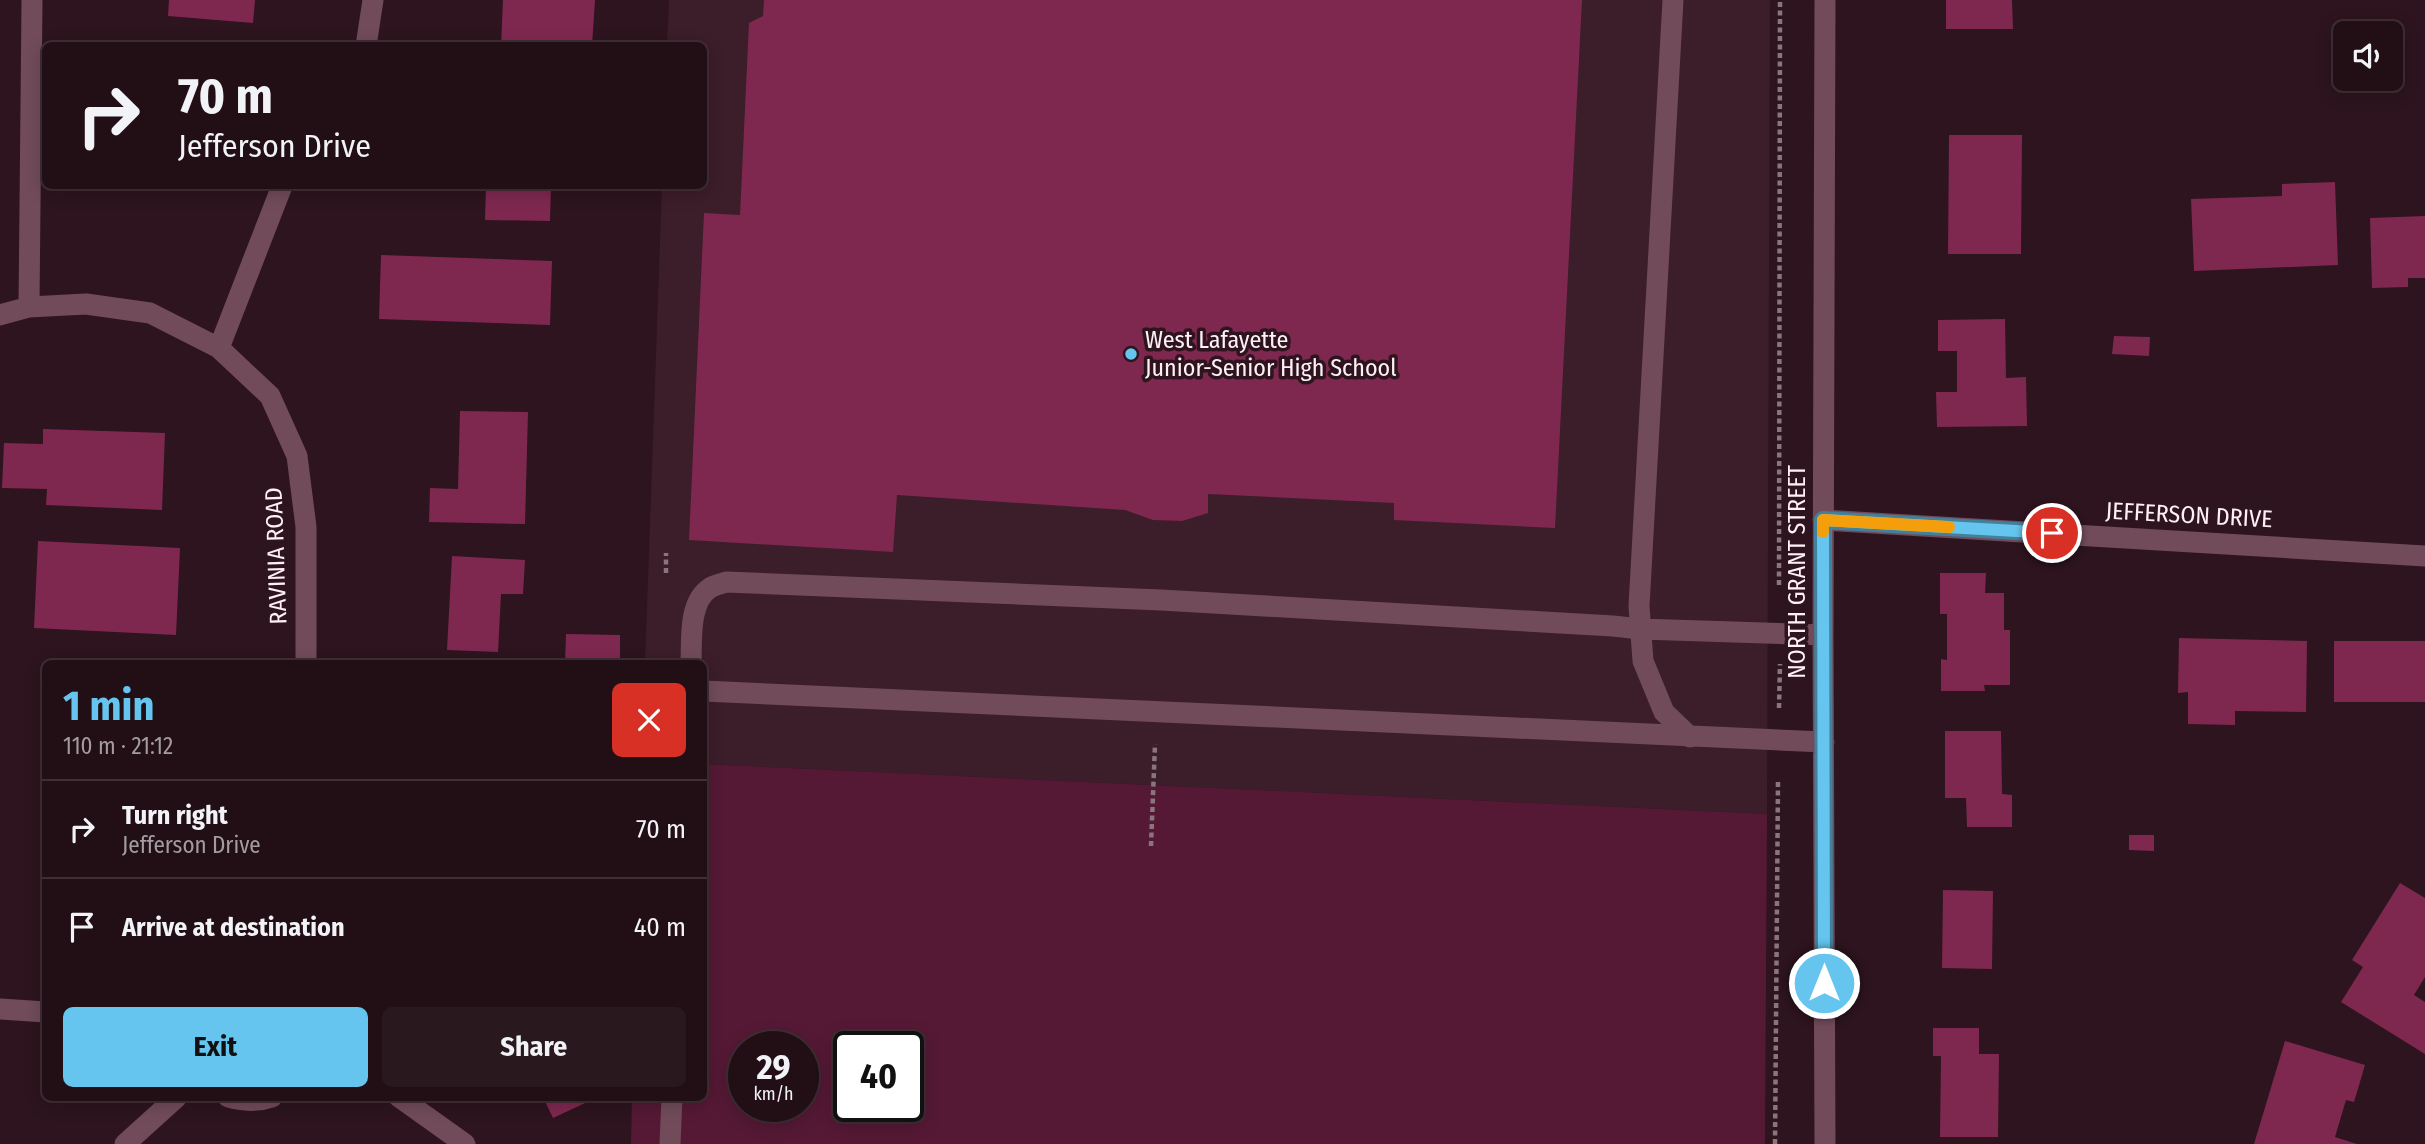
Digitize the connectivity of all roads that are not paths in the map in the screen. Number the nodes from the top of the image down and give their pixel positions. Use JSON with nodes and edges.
{"nodes":[{"id":1,"x":32,"y":0,"type":"edge"},
{"id":2,"x":373,"y":0,"type":"edge"},
{"id":3,"x":1673,"y":0,"type":"edge"},
{"id":4,"x":1825,"y":0,"type":"edge"},
{"id":5,"x":367,"y":42,"type":"edge"},
{"id":6,"x":281,"y":189,"type":"edge"},
{"id":7,"x":29,"y":307,"type":"junction"},
{"id":8,"x":0,"y":315,"type":"edge"},
{"id":9,"x":219,"y":348,"type":"junction"},
{"id":10,"x":1823,"y":520,"type":"junction"},
{"id":11,"x":2425,"y":556,"type":"edge"},
{"id":12,"x":1640,"y":629,"type":"junction"},
{"id":13,"x":1823,"y":635,"type":"junction"},
{"id":14,"x":306,"y":660,"type":"edge"},
{"id":15,"x":691,"y":660,"type":"edge"},
{"id":16,"x":707,"y":691,"type":"edge"},
{"id":17,"x":1690,"y":737,"type":"junction"},
{"id":18,"x":1824,"y":742,"type":"junction"},
{"id":19,"x":0,"y":1009,"type":"edge"},
{"id":20,"x":42,"y":1012,"type":"edge"},
{"id":21,"x":173,"y":1101,"type":"edge"},
{"id":22,"x":405,"y":1101,"type":"edge"},
{"id":23,"x":672,"y":1101,"type":"edge"},
{"id":24,"x":125,"y":1144,"type":"edge"},
{"id":25,"x":465,"y":1144,"type":"edge"},
{"id":26,"x":670,"y":1144,"type":"edge"},
{"id":27,"x":1825,"y":1144,"type":"edge"}],
"edges":[{"from":1,"to":7,"type":"street"},
{"from":2,"to":5,"type":"street"},
{"from":3,"to":12,"type":"street"},
{"from":4,"to":10,"type":"street","name":"NORTH GRANT STREET"},
{"from":6,"to":9,"type":"street"},
{"from":7,"to":8,"type":"street","name":"RAVINIA ROAD"},
{"from":7,"to":9,"type":"street","name":"RAVINIA ROAD"},
{"from":9,"to":14,"type":"street","name":"RAVINIA ROAD"},
{"from":10,"to":11,"type":"street","name":"JEFFERSON DRIVE"},
{"from":10,"to":13,"type":"street","name":"NORTH GRANT STREET"},
{"from":12,"to":13,"type":"street"},
{"from":12,"to":15,"type":"street"},
{"from":12,"to":17,"type":"street"},
{"from":13,"to":18,"type":"street","name":"NORTH GRANT STREET"},
{"from":16,"to":17,"type":"street"},
{"from":17,"to":18,"type":"street"},
{"from":18,"to":27,"type":"street","name":"NORTH GRANT STREET"},
{"from":19,"to":20,"type":"street"},
{"from":21,"to":24,"type":"street"},
{"from":22,"to":25,"type":"street"},
{"from":23,"to":26,"type":"street"}]}
